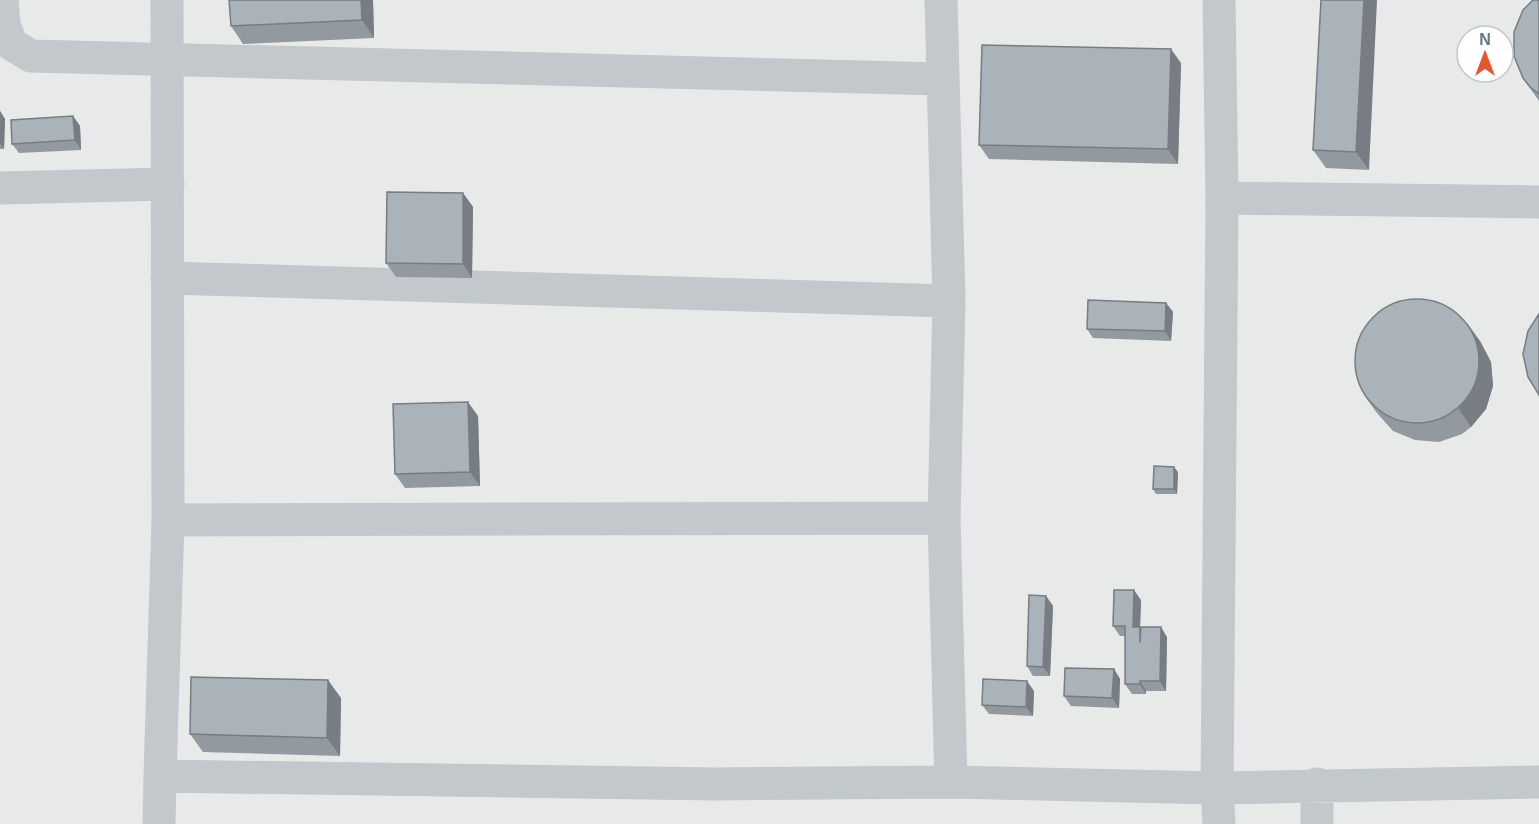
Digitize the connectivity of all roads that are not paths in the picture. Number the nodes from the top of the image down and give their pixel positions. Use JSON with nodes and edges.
{"nodes":[{"id":1,"x":2,"y":0,"type":"edge"},
{"id":2,"x":167,"y":0,"type":"edge"},
{"id":3,"x":941,"y":0,"type":"edge"},
{"id":4,"x":1219,"y":0,"type":"edge"},
{"id":5,"x":165,"y":59,"type":"junction"},
{"id":6,"x":942,"y":79,"type":"junction"},
{"id":7,"x":168,"y":184,"type":"junction"},
{"id":8,"x":0,"y":188,"type":"edge"},
{"id":9,"x":1222,"y":198,"type":"junction"},
{"id":10,"x":1539,"y":202,"type":"edge"},
{"id":11,"x":167,"y":278,"type":"junction"},
{"id":12,"x":949,"y":301,"type":"junction"},
{"id":13,"x":944,"y":518,"type":"junction"},
{"id":14,"x":168,"y":520,"type":"junction"},
{"id":15,"x":160,"y":776,"type":"junction"},
{"id":16,"x":951,"y":782,"type":"junction"},
{"id":17,"x":1539,"y":782,"type":"edge"},
{"id":18,"x":1317,"y":784,"type":"junction"},
{"id":19,"x":1217,"y":788,"type":"junction"},
{"id":20,"x":159,"y":824,"type":"edge"},
{"id":21,"x":1219,"y":824,"type":"edge"},
{"id":22,"x":1317,"y":824,"type":"edge"}],
"edges":[{"from":1,"to":5,"type":"lane"},
{"from":2,"to":5,"type":"lane"},
{"from":3,"to":6,"type":"lane"},
{"from":4,"to":9,"type":"lane"},
{"from":5,"to":6,"type":"lane"},
{"from":5,"to":7,"type":"lane"},
{"from":6,"to":12,"type":"lane"},
{"from":7,"to":8,"type":"lane"},
{"from":7,"to":11,"type":"lane"},
{"from":9,"to":10,"type":"lane"},
{"from":9,"to":19,"type":"lane"},
{"from":11,"to":12,"type":"lane"},
{"from":11,"to":14,"type":"lane"},
{"from":12,"to":13,"type":"lane"},
{"from":13,"to":14,"type":"lane"},
{"from":13,"to":16,"type":"lane"},
{"from":14,"to":15,"type":"lane"},
{"from":15,"to":16,"type":"lane"},
{"from":15,"to":20,"type":"lane"},
{"from":16,"to":19,"type":"lane"},
{"from":17,"to":18,"type":"lane"},
{"from":18,"to":19,"type":"lane"},
{"from":18,"to":22,"type":"lane"},
{"from":19,"to":21,"type":"lane"}]}
